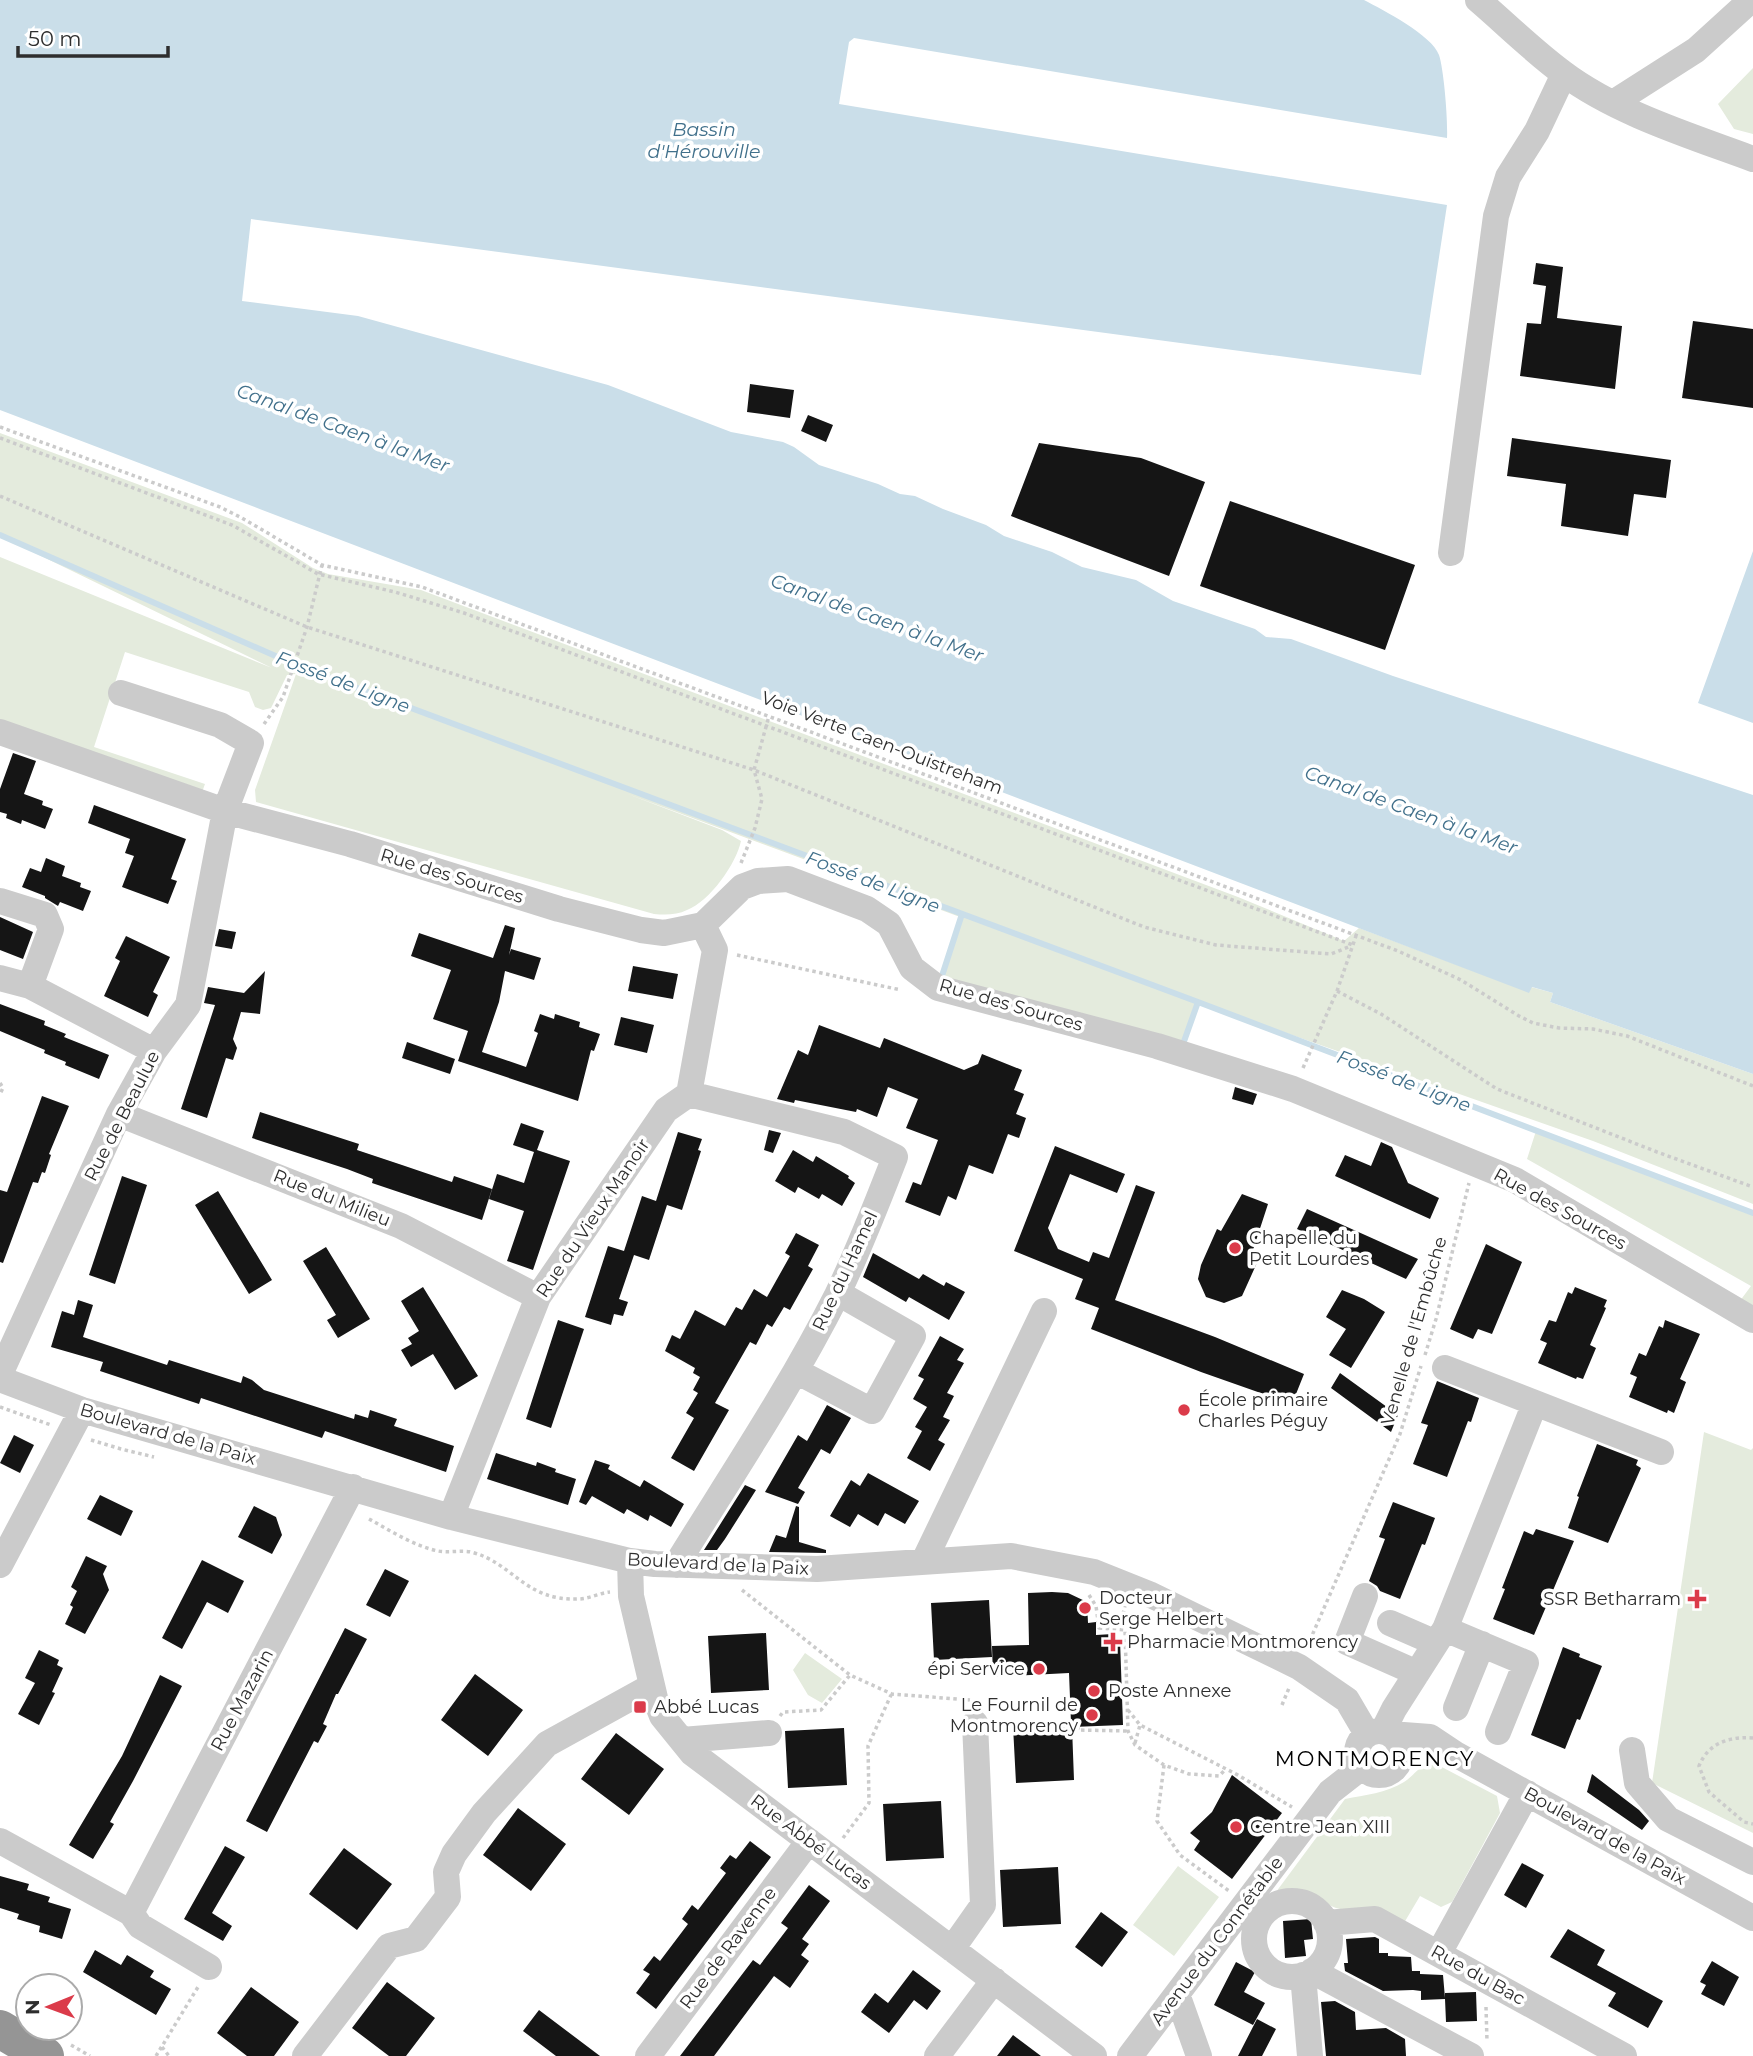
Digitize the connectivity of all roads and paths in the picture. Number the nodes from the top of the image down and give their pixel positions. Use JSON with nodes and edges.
{"nodes":[{"id":1,"x":1478,"y":0,"type":"edge"},
{"id":2,"x":1751,"y":0,"type":"edge"},
{"id":3,"x":1564,"y":74,"type":"junction"},
{"id":4,"x":1613,"y":103,"type":"junction"},
{"id":5,"x":1753,"y":159,"type":"edge"},
{"id":6,"x":0,"y":427,"type":"edge"},
{"id":7,"x":0,"y":438,"type":"edge"},
{"id":8,"x":0,"y":496,"type":"edge"},
{"id":9,"x":1451,"y":553,"type":"dead end"},
{"id":10,"x":322,"y":565,"type":"junction"},
{"id":11,"x":318,"y":574,"type":"junction"},
{"id":12,"x":307,"y":627,"type":"junction"},
{"id":13,"x":121,"y":693,"type":"dead end"},
{"id":14,"x":769,"y":716,"type":"junction"},
{"id":15,"x":766,"y":725,"type":"junction"},
{"id":16,"x":0,"y":732,"type":"edge"},
{"id":17,"x":251,"y":743,"type":"junction"},
{"id":18,"x":754,"y":770,"type":"junction"},
{"id":19,"x":225,"y":811,"type":"junction"},
{"id":20,"x":747,"y":848,"type":"dead end"},
{"id":21,"x":0,"y":901,"type":"edge"},
{"id":22,"x":703,"y":925,"type":"junction"},
{"id":23,"x":1356,"y":936,"type":"junction"},
{"id":24,"x":1353,"y":945,"type":"junction"},
{"id":25,"x":715,"y":950,"type":"junction"},
{"id":26,"x":0,"y":978,"type":"edge"},
{"id":27,"x":30,"y":986,"type":"junction"},
{"id":28,"x":938,"y":988,"type":"junction"},
{"id":29,"x":1337,"y":991,"type":"junction"},
{"id":30,"x":154,"y":1051,"type":"junction"},
{"id":31,"x":1309,"y":1055,"type":"dead end"},
{"id":32,"x":0,"y":1083,"type":"edge"},
{"id":33,"x":1753,"y":1086,"type":"edge"},
{"id":34,"x":0,"y":1094,"type":"edge"},
{"id":35,"x":690,"y":1094,"type":"junction"},
{"id":36,"x":119,"y":1114,"type":"junction"},
{"id":37,"x":1476,"y":1164,"type":"junction"},
{"id":38,"x":1753,"y":1187,"type":"edge"},
{"id":39,"x":838,"y":1293,"type":"junction"},
{"id":40,"x":538,"y":1297,"type":"junction"},
{"id":41,"x":1044,"y":1311,"type":"dead end"},
{"id":42,"x":1753,"y":1320,"type":"edge"},
{"id":43,"x":1445,"y":1368,"type":"dead end"},
{"id":44,"x":796,"y":1371,"type":"junction"},
{"id":45,"x":0,"y":1377,"type":"edge"},
{"id":46,"x":1535,"y":1403,"type":"junction"},
{"id":47,"x":82,"y":1410,"type":"junction"},
{"id":48,"x":1661,"y":1452,"type":"dead end"},
{"id":49,"x":353,"y":1487,"type":"junction"},
{"id":50,"x":451,"y":1517,"type":"junction"},
{"id":51,"x":630,"y":1561,"type":"junction"},
{"id":52,"x":924,"y":1561,"type":"junction"},
{"id":53,"x":0,"y":1565,"type":"edge"},
{"id":54,"x":676,"y":1565,"type":"junction"},
{"id":55,"x":735,"y":1584,"type":"dead end"},
{"id":56,"x":1090,"y":1596,"type":"dead end"},
{"id":57,"x":1365,"y":1596,"type":"dead end"},
{"id":58,"x":1125,"y":1605,"type":"dead end"},
{"id":59,"x":1104,"y":1619,"type":"dead end"},
{"id":60,"x":1390,"y":1623,"type":"dead end"},
{"id":61,"x":1440,"y":1636,"type":"junction"},
{"id":62,"x":1482,"y":1644,"type":"junction"},
{"id":63,"x":1304,"y":1656,"type":"dead end"},
{"id":64,"x":1417,"y":1673,"type":"junction"},
{"id":65,"x":850,"y":1675,"type":"junction"},
{"id":66,"x":1294,"y":1678,"type":"dead end"},
{"id":67,"x":652,"y":1686,"type":"junction"},
{"id":68,"x":892,"y":1694,"type":"junction"},
{"id":69,"x":1282,"y":1705,"type":"dead end"},
{"id":70,"x":1127,"y":1708,"type":"junction"},
{"id":71,"x":1456,"y":1708,"type":"dead end"},
{"id":72,"x":975,"y":1723,"type":"joint"},
{"id":73,"x":1140,"y":1725,"type":"junction"},
{"id":74,"x":1078,"y":1727,"type":"dead end"},
{"id":75,"x":1128,"y":1731,"type":"junction"},
{"id":76,"x":1498,"y":1732,"type":"dead end"},
{"id":77,"x":769,"y":1733,"type":"joint"},
{"id":78,"x":1380,"y":1733,"type":"junction"},
{"id":79,"x":1752,"y":1737,"type":"edge"},
{"id":80,"x":682,"y":1740,"type":"junction"},
{"id":81,"x":1135,"y":1745,"type":"junction"},
{"id":82,"x":1632,"y":1749,"type":"dead end"},
{"id":83,"x":1457,"y":1755,"type":"junction"},
{"id":84,"x":1400,"y":1759,"type":"junction"},
{"id":85,"x":1164,"y":1765,"type":"junction"},
{"id":86,"x":1362,"y":1767,"type":"junction"},
{"id":87,"x":1226,"y":1769,"type":"junction"},
{"id":88,"x":1527,"y":1793,"type":"junction"},
{"id":89,"x":1298,"y":1810,"type":"dead end"},
{"id":90,"x":1753,"y":1824,"type":"edge"},
{"id":91,"x":0,"y":1841,"type":"edge"},
{"id":92,"x":819,"y":1849,"type":"junction"},
{"id":93,"x":1753,"y":1863,"type":"edge"},
{"id":94,"x":1234,"y":1894,"type":"dead end"},
{"id":95,"x":131,"y":1913,"type":"junction"},
{"id":96,"x":1753,"y":1918,"type":"edge"},
{"id":97,"x":1326,"y":1923,"type":"junction"},
{"id":98,"x":952,"y":1949,"type":"junction"},
{"id":99,"x":1439,"y":1953,"type":"junction"},
{"id":100,"x":209,"y":1967,"type":"joint"},
{"id":101,"x":1308,"y":1973,"type":"junction"},
{"id":102,"x":1482,"y":1977,"type":"junction"},
{"id":103,"x":994,"y":1980,"type":"junction"},
{"id":104,"x":1177,"y":1994,"type":"junction"},
{"id":105,"x":0,"y":2029,"type":"edge"},
{"id":106,"x":162,"y":2047,"type":"junction"},
{"id":107,"x":1469,"y":2055,"type":"edge"},
{"id":108,"x":45,"y":2056,"type":"edge"},
{"id":109,"x":156,"y":2056,"type":"edge"},
{"id":110,"x":169,"y":2056,"type":"edge"},
{"id":111,"x":305,"y":2056,"type":"edge"},
{"id":112,"x":648,"y":2056,"type":"edge"},
{"id":113,"x":937,"y":2056,"type":"edge"},
{"id":114,"x":1094,"y":2056,"type":"edge"},
{"id":115,"x":1130,"y":2056,"type":"edge"},
{"id":116,"x":1199,"y":2056,"type":"edge"},
{"id":117,"x":1310,"y":2056,"type":"edge"},
{"id":118,"x":1624,"y":2056,"type":"edge"}],
"edges":[{"from":1,"to":3,"type":"street"},
{"from":2,"to":4,"type":"street"},
{"from":3,"to":4,"type":"street"},
{"from":3,"to":9,"type":"street"},
{"from":4,"to":5,"type":"street"},
{"from":6,"to":10,"type":"path","name":"Voie Verte Caen-Ouistreham"},
{"from":7,"to":11,"type":"path"},
{"from":8,"to":12,"type":"path"},
{"from":10,"to":11,"type":"path"},
{"from":10,"to":14,"type":"path","name":"Voie Verte Caen-Ouistreham"},
{"from":11,"to":12,"type":"path"},
{"from":11,"to":15,"type":"path"},
{"from":12,"to":17,"type":"path"},
{"from":12,"to":18,"type":"path"},
{"from":13,"to":17,"type":"street"},
{"from":14,"to":15,"type":"path"},
{"from":14,"to":23,"type":"path","name":"Voie Verte Caen-Ouistreham"},
{"from":15,"to":18,"type":"path"},
{"from":15,"to":24,"type":"path"},
{"from":16,"to":19,"type":"street","name":"Rue des Sources"},
{"from":17,"to":19,"type":"street","name":"Rue de Beaulue"},
{"from":18,"to":20,"type":"path"},
{"from":18,"to":24,"type":"path"},
{"from":19,"to":22,"type":"street","name":"Rue des Sources"},
{"from":19,"to":30,"type":"street","name":"Rue de Beaulue"},
{"from":21,"to":27,"type":"street"},
{"from":22,"to":25,"type":"street"},
{"from":22,"to":28,"type":"street","name":"Rue des Sources"},
{"from":23,"to":24,"type":"path"},
{"from":23,"to":33,"type":"path","name":"Voie Verte Caen-Ouistreham"},
{"from":24,"to":29,"type":"path"},
{"from":25,"to":28,"type":"path"},
{"from":25,"to":35,"type":"street"},
{"from":26,"to":27,"type":"street"},
{"from":27,"to":30,"type":"street"},
{"from":28,"to":37,"type":"street","name":"Rue des Sources"},
{"from":29,"to":31,"type":"path"},
{"from":29,"to":38,"type":"path"},
{"from":30,"to":36,"type":"street","name":"Rue de Beaulue"},
{"from":32,"to":34,"type":"path"},
{"from":35,"to":39,"type":"street","name":"Rue du Hamel"},
{"from":35,"to":40,"type":"street","name":"Rue du Vieux Manoir"},
{"from":36,"to":40,"type":"street","name":"Rue du Milieu"},
{"from":36,"to":45,"type":"street","name":"Rue de Beaulue"},
{"from":37,"to":42,"type":"street","name":"Rue des Sources"},
{"from":37,"to":63,"type":"path","name":"Venelle de l'Embûche"},
{"from":39,"to":44,"type":"street","name":"Rue du Hamel"},
{"from":39,"to":44,"type":"street"},
{"from":40,"to":50,"type":"street","name":"Rue du Vieux Manoir"},
{"from":41,"to":52,"type":"street"},
{"from":43,"to":46,"type":"street"},
{"from":44,"to":54,"type":"street","name":"Rue du Hamel"},
{"from":45,"to":47,"type":"street","name":"Boulevard de la Paix"},
{"from":46,"to":48,"type":"street"},
{"from":46,"to":61,"type":"street"},
{"from":47,"to":49,"type":"street","name":"Boulevard de la Paix"},
{"from":47,"to":53,"type":"street"},
{"from":49,"to":50,"type":"street","name":"Boulevard de la Paix"},
{"from":49,"to":95,"type":"street","name":"Rue Mazarin"},
{"from":50,"to":51,"type":"street","name":"Boulevard de la Paix"},
{"from":51,"to":54,"type":"street","name":"Boulevard de la Paix"},
{"from":51,"to":67,"type":"street","name":"Rue Abbé Lucas"},
{"from":52,"to":54,"type":"street","name":"Boulevard de la Paix"},
{"from":52,"to":78,"type":"street","name":"Boulevard de la Paix"},
{"from":55,"to":65,"type":"path"},
{"from":56,"to":70,"type":"path"},
{"from":57,"to":64,"type":"street"},
{"from":58,"to":59,"type":"path"},
{"from":60,"to":61,"type":"street"},
{"from":61,"to":62,"type":"street"},
{"from":61,"to":64,"type":"street"},
{"from":62,"to":71,"type":"street"},
{"from":62,"to":76,"type":"street"},
{"from":64,"to":78,"type":"street"},
{"from":65,"to":68,"type":"path"},
{"from":65,"to":77,"type":"path"},
{"from":66,"to":69,"type":"path"},
{"from":67,"to":80,"type":"street","name":"Rue Abbé Lucas"},
{"from":67,"to":111,"type":"street"},
{"from":68,"to":72,"type":"path"},
{"from":68,"to":92,"type":"path"},
{"from":70,"to":73,"type":"path"},
{"from":70,"to":75,"type":"path"},
{"from":72,"to":98,"type":"street"},
{"from":73,"to":81,"type":"path"},
{"from":73,"to":87,"type":"path"},
{"from":74,"to":75,"type":"path"},
{"from":75,"to":81,"type":"path"},
{"from":77,"to":80,"type":"street"},
{"from":78,"to":83,"type":"street","name":"Boulevard de la Paix"},
{"from":78,"to":84,"type":"street"},
{"from":78,"to":86,"type":"street"},
{"from":79,"to":90,"type":"path"},
{"from":80,"to":92,"type":"street","name":"Rue Abbé Lucas"},
{"from":81,"to":85,"type":"path"},
{"from":82,"to":93,"type":"street"},
{"from":83,"to":84,"type":"street"},
{"from":83,"to":88,"type":"street","name":"Boulevard de la Paix"},
{"from":84,"to":86,"type":"street"},
{"from":85,"to":87,"type":"path"},
{"from":85,"to":94,"type":"path"},
{"from":86,"to":104,"type":"street","name":"Avenue du Connétable"},
{"from":87,"to":89,"type":"path"},
{"from":88,"to":96,"type":"street","name":"Boulevard de la Paix"},
{"from":88,"to":99,"type":"street"},
{"from":91,"to":95,"type":"street"},
{"from":92,"to":98,"type":"street","name":"Rue Abbé Lucas"},
{"from":92,"to":112,"type":"street","name":"Rue de Ravenne"},
{"from":95,"to":100,"type":"street"},
{"from":97,"to":99,"type":"street","name":"Rue du Bac"},
{"from":97,"to":101,"type":"street"},
{"from":97,"to":101,"type":"street"},
{"from":98,"to":103,"type":"street","name":"Rue Abbé Lucas"},
{"from":99,"to":102,"type":"street","name":"Rue du Bac"},
{"from":100,"to":106,"type":"path"},
{"from":101,"to":107,"type":"street"},
{"from":101,"to":117,"type":"street"},
{"from":102,"to":107,"type":"path"},
{"from":102,"to":118,"type":"street","name":"Rue du Bac"},
{"from":103,"to":113,"type":"street"},
{"from":103,"to":114,"type":"street","name":"Rue Abbé Lucas"},
{"from":104,"to":115,"type":"street","name":"Avenue du Connétable"},
{"from":104,"to":116,"type":"street"},
{"from":105,"to":108,"type":"highway"},
{"from":106,"to":109,"type":"path"},
{"from":106,"to":110,"type":"path"}]}
